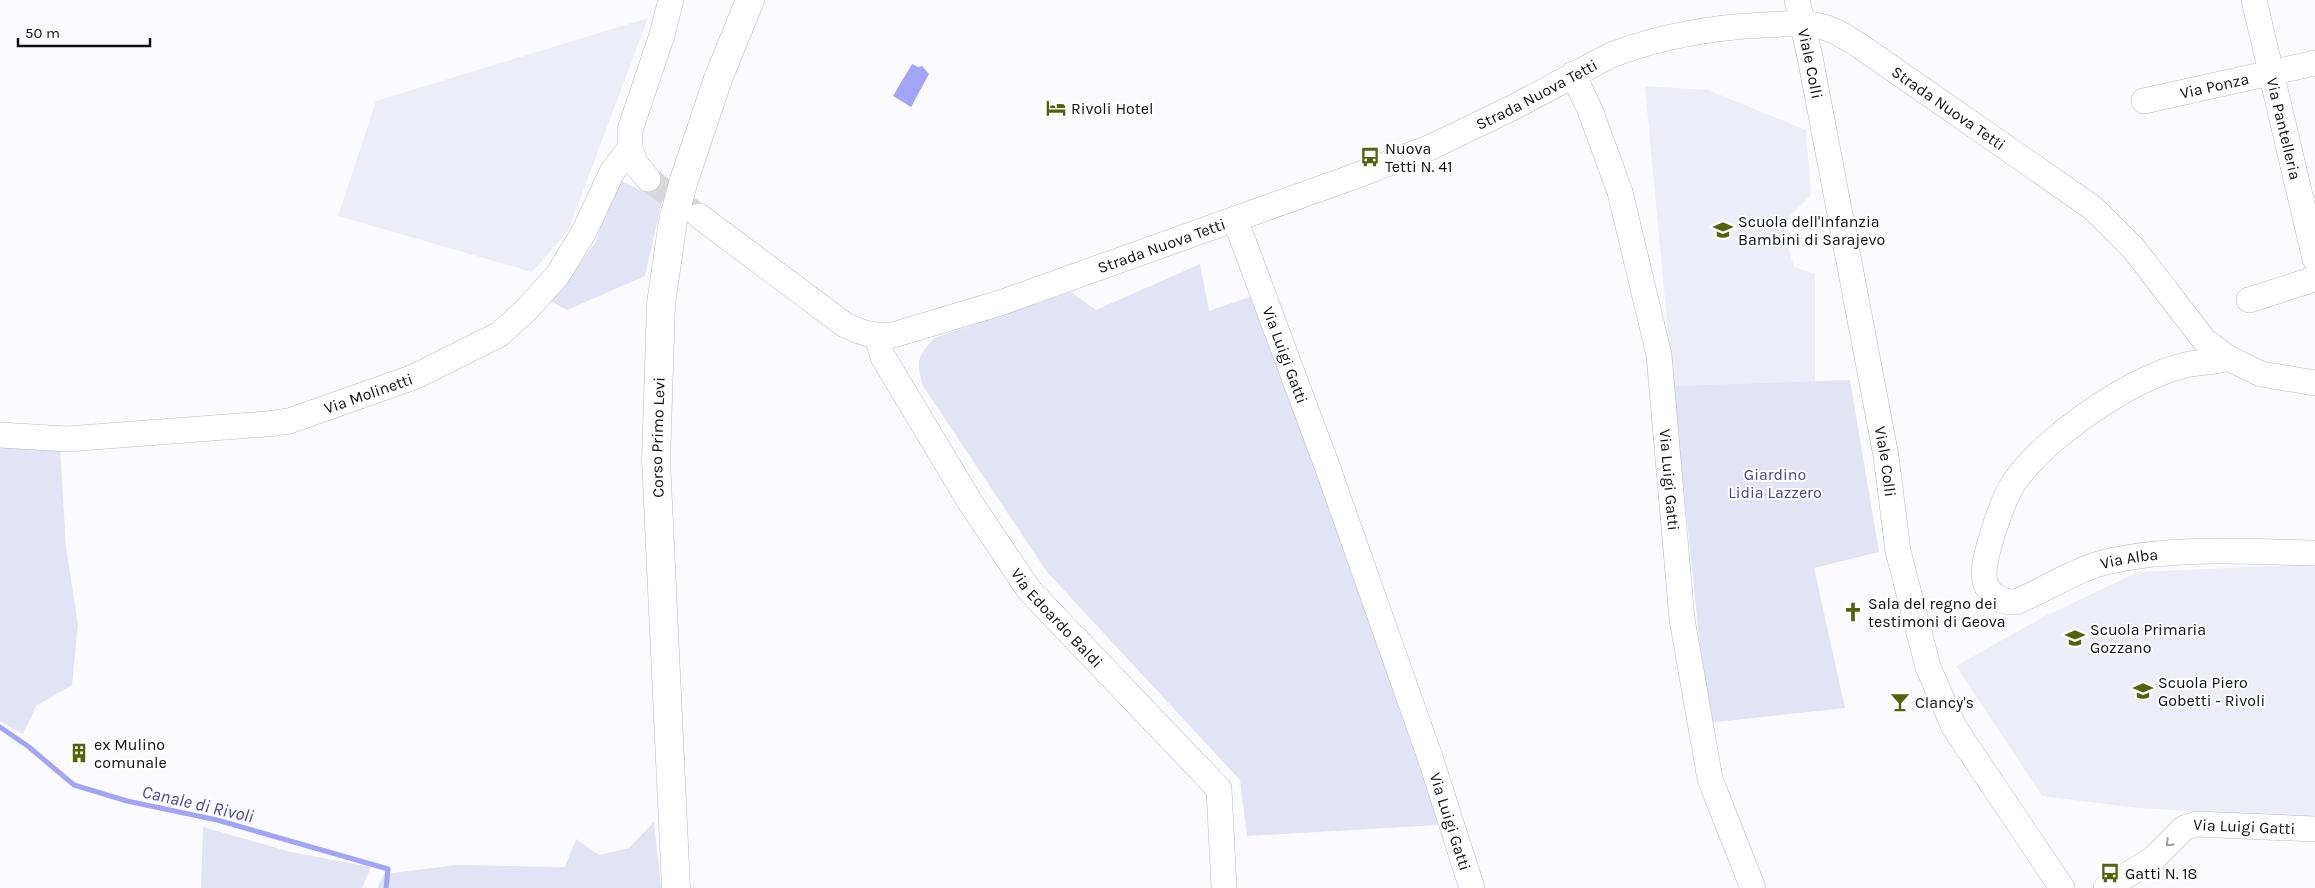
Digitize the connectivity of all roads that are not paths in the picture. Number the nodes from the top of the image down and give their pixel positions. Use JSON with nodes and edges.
{"nodes":[{"id":1,"x":671,"y":0,"type":"edge"},
{"id":2,"x":750,"y":0,"type":"edge"},
{"id":3,"x":1797,"y":0,"type":"edge"},
{"id":4,"x":2254,"y":0,"type":"edge"},
{"id":5,"x":1803,"y":24,"type":"junction"},
{"id":6,"x":2315,"y":64,"type":"edge"},
{"id":7,"x":1573,"y":74,"type":"junction"},
{"id":8,"x":2273,"y":74,"type":"junction"},
{"id":9,"x":2144,"y":101,"type":"dead end"},
{"id":10,"x":630,"y":148,"type":"junction"},
{"id":11,"x":648,"y":179,"type":"tunnel mouth"},
{"id":12,"x":700,"y":216,"type":"tunnel mouth"},
{"id":13,"x":1235,"y":219,"type":"junction"},
{"id":14,"x":2315,"y":259,"type":"edge"},
{"id":15,"x":2315,"y":279,"type":"edge"},
{"id":16,"x":2249,"y":300,"type":"dead end"},
{"id":17,"x":877,"y":337,"type":"junction"},
{"id":18,"x":2228,"y":358,"type":"junction"},
{"id":19,"x":2315,"y":383,"type":"edge"},
{"id":20,"x":0,"y":435,"type":"edge"},
{"id":21,"x":2315,"y":553,"type":"edge"},
{"id":22,"x":2315,"y":829,"type":"edge"},
{"id":23,"x":676,"y":888,"type":"edge"},
{"id":24,"x":1224,"y":888,"type":"edge"},
{"id":25,"x":1472,"y":888,"type":"edge"},
{"id":26,"x":1753,"y":888,"type":"edge"},
{"id":27,"x":2062,"y":888,"type":"edge"},
{"id":28,"x":2106,"y":888,"type":"edge"}],
"edges":[{"from":1,"to":10,"type":"street"},
{"from":2,"to":23,"type":"main road","name":"Corso Primo Levi"},
{"from":3,"to":5,"type":"street","name":"Viale Colli"},
{"from":4,"to":8,"type":"street","name":"Via Pantelleria"},
{"from":5,"to":7,"type":"street","name":"Strada Nuova Tetti"},
{"from":5,"to":18,"type":"street","name":"Strada Nuova Tetti"},
{"from":5,"to":27,"type":"street","name":"Viale Colli"},
{"from":6,"to":8,"type":"street","name":"Via Ponza"},
{"from":7,"to":13,"type":"street","name":"Strada Nuova Tetti"},
{"from":7,"to":26,"type":"street","name":"Via Luigi Gatti"},
{"from":8,"to":9,"type":"street","name":"Via Ponza"},
{"from":8,"to":14,"type":"street","name":"Via Pantelleria"},
{"from":10,"to":11,"type":"street"},
{"from":10,"to":20,"type":"street","name":"Via Molinetti"},
{"from":12,"to":17,"type":"street"},
{"from":13,"to":17,"type":"street","name":"Strada Nuova Tetti"},
{"from":13,"to":25,"type":"street","name":"Via Luigi Gatti"},
{"from":15,"to":16,"type":"street"},
{"from":17,"to":24,"type":"street","name":"Via Edoardo Baldi"},
{"from":18,"to":19,"type":"street","name":"Strada Nuova Tetti"},
{"from":18,"to":21,"type":"street","name":"Via Alba"},
{"from":22,"to":28,"type":"street","name":"Via Luigi Gatti","one_way":true}]}
